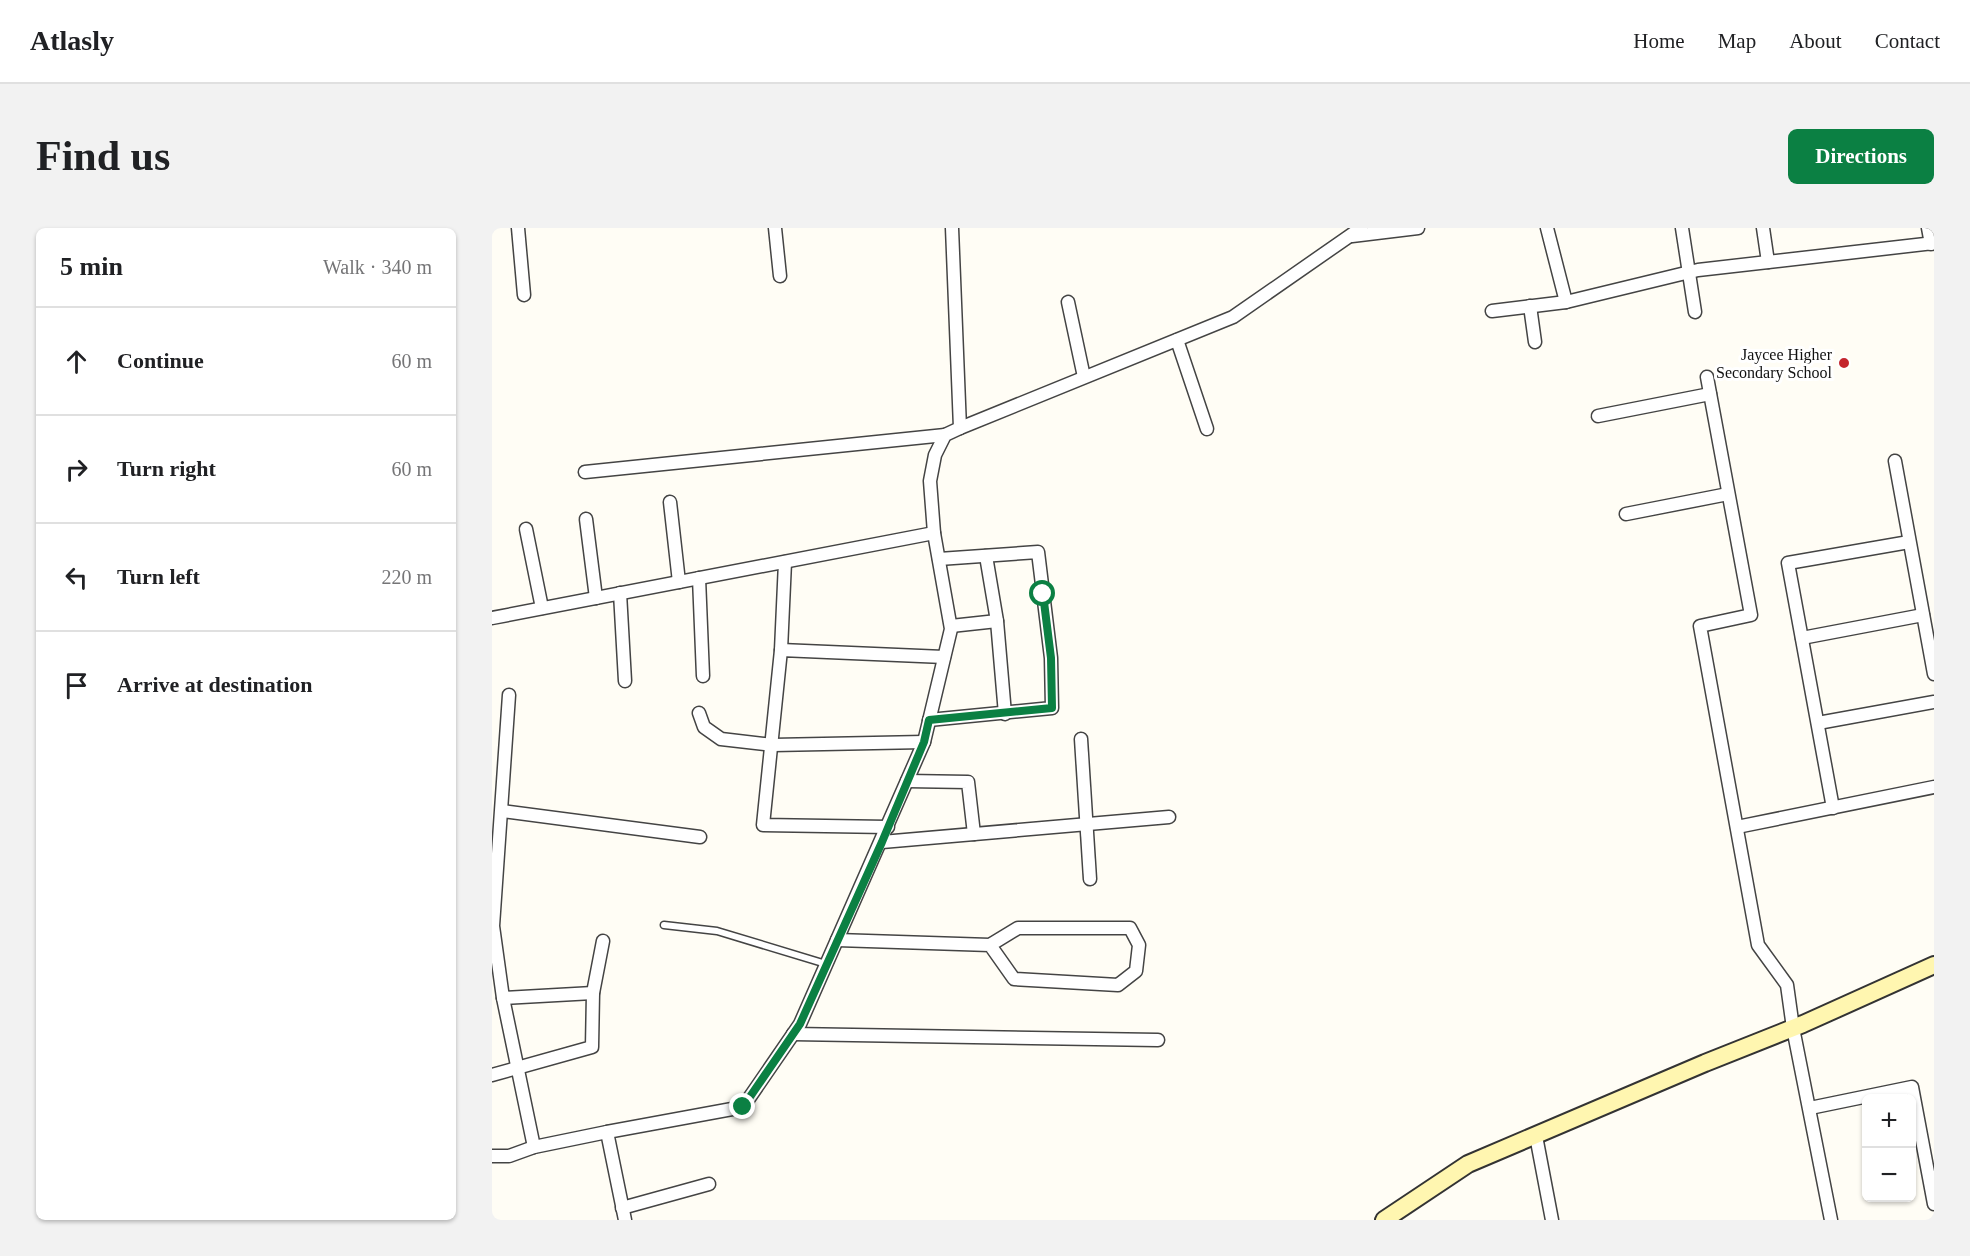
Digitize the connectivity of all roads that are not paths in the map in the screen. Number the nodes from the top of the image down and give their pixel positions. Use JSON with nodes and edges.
{"nodes":[{"id":1,"x":518,"y":228,"type":"edge"},
{"id":2,"x":774,"y":228,"type":"edge"},
{"id":3,"x":952,"y":228,"type":"edge"},
{"id":4,"x":1361,"y":228,"type":"edge"},
{"id":5,"x":1410,"y":228,"type":"edge"},
{"id":6,"x":1547,"y":228,"type":"edge"},
{"id":7,"x":1682,"y":228,"type":"edge"},
{"id":8,"x":1763,"y":228,"type":"edge"},
{"id":9,"x":1928,"y":228,"type":"edge"},
{"id":10,"x":1351,"y":236,"type":"junction"},
{"id":11,"x":1932,"y":243,"type":"edge"},
{"id":12,"x":1768,"y":262,"type":"junction"},
{"id":13,"x":1688,"y":273,"type":"junction"},
{"id":14,"x":780,"y":276,"type":"dead end"},
{"id":15,"x":524,"y":295,"type":"dead end"},
{"id":16,"x":1068,"y":302,"type":"dead end"},
{"id":17,"x":1566,"y":302,"type":"junction"},
{"id":18,"x":1530,"y":306,"type":"junction"},
{"id":19,"x":1492,"y":311,"type":"dead end"},
{"id":20,"x":1695,"y":312,"type":"dead end"},
{"id":21,"x":1177,"y":340,"type":"junction"},
{"id":22,"x":1534,"y":342,"type":"dead end"},
{"id":23,"x":1084,"y":377,"type":"junction"},
{"id":24,"x":1707,"y":377,"type":"dead end"},
{"id":25,"x":1710,"y":394,"type":"junction"},
{"id":26,"x":1598,"y":416,"type":"dead end"},
{"id":27,"x":960,"y":428,"type":"junction"},
{"id":28,"x":1207,"y":429,"type":"dead end"},
{"id":29,"x":945,"y":435,"type":"junction"},
{"id":30,"x":1895,"y":461,"type":"dead end"},
{"id":31,"x":585,"y":472,"type":"dead end"},
{"id":32,"x":1728,"y":494,"type":"junction"},
{"id":33,"x":670,"y":502,"type":"dead end"},
{"id":34,"x":1626,"y":514,"type":"dead end"},
{"id":35,"x":586,"y":519,"type":"dead end"},
{"id":36,"x":526,"y":529,"type":"dead end"},
{"id":37,"x":934,"y":534,"type":"junction"},
{"id":38,"x":1909,"y":542,"type":"junction"},
{"id":39,"x":986,"y":556,"type":"junction"},
{"id":40,"x":939,"y":559,"type":"junction"},
{"id":41,"x":784,"y":562,"type":"junction"},
{"id":42,"x":699,"y":578,"type":"junction"},
{"id":43,"x":679,"y":582,"type":"junction"},
{"id":44,"x":620,"y":593,"type":"junction"},
{"id":45,"x":596,"y":598,"type":"junction"},
{"id":46,"x":542,"y":608,"type":"junction"},
{"id":47,"x":1923,"y":615,"type":"junction"},
{"id":48,"x":492,"y":618,"type":"edge"},
{"id":49,"x":997,"y":621,"type":"junction"},
{"id":50,"x":951,"y":626,"type":"junction"},
{"id":51,"x":1802,"y":638,"type":"junction"},
{"id":52,"x":781,"y":650,"type":"junction"},
{"id":53,"x":944,"y":657,"type":"junction"},
{"id":54,"x":1934,"y":674,"type":"edge"},
{"id":55,"x":703,"y":676,"type":"dead end"},
{"id":56,"x":625,"y":681,"type":"dead end"},
{"id":57,"x":509,"y":696,"type":"dead end"},
{"id":58,"x":1934,"y":702,"type":"edge"},
{"id":59,"x":699,"y":713,"type":"dead end"},
{"id":60,"x":1005,"y":714,"type":"junction"},
{"id":61,"x":929,"y":720,"type":"junction"},
{"id":62,"x":1818,"y":723,"type":"junction"},
{"id":63,"x":1081,"y":739,"type":"dead end"},
{"id":64,"x":924,"y":742,"type":"junction"},
{"id":65,"x":773,"y":745,"type":"junction"},
{"id":66,"x":907,"y":782,"type":"junction"},
{"id":67,"x":1934,"y":787,"type":"edge"},
{"id":68,"x":1833,"y":808,"type":"junction"},
{"id":69,"x":499,"y":809,"type":"edge"},
{"id":70,"x":1169,"y":817,"type":"dead end"},
{"id":71,"x":1086,"y":824,"type":"junction"},
{"id":72,"x":888,"y":827,"type":"junction"},
{"id":73,"x":1737,"y":827,"type":"junction"},
{"id":74,"x":974,"y":834,"type":"junction"},
{"id":75,"x":700,"y":837,"type":"dead end"},
{"id":76,"x":882,"y":842,"type":"junction"},
{"id":77,"x":1090,"y":879,"type":"dead end"},
{"id":78,"x":664,"y":925,"type":"dead end"},
{"id":79,"x":492,"y":926,"type":"edge"},
{"id":80,"x":837,"y":940,"type":"junction"},
{"id":81,"x":603,"y":941,"type":"dead end"},
{"id":82,"x":990,"y":945,"type":"junction"},
{"id":83,"x":826,"y":964,"type":"junction"},
{"id":84,"x":1934,"y":965,"type":"edge"},
{"id":85,"x":593,"y":993,"type":"junction"},
{"id":86,"x":499,"y":995,"type":"edge"},
{"id":87,"x":1793,"y":1028,"type":"junction"},
{"id":88,"x":793,"y":1034,"type":"junction"},
{"id":89,"x":1158,"y":1040,"type":"dead end"},
{"id":90,"x":517,"y":1067,"type":"junction"},
{"id":91,"x":492,"y":1074,"type":"edge"},
{"id":92,"x":1810,"y":1108,"type":"junction"},
{"id":93,"x":607,"y":1132,"type":"junction"},
{"id":94,"x":1536,"y":1136,"type":"junction"},
{"id":95,"x":534,"y":1147,"type":"junction"},
{"id":96,"x":492,"y":1156,"type":"edge"},
{"id":97,"x":709,"y":1184,"type":"dead end"},
{"id":98,"x":1934,"y":1204,"type":"edge"},
{"id":99,"x":624,"y":1214,"type":"edge"},
{"id":100,"x":1384,"y":1220,"type":"edge"},
{"id":101,"x":1552,"y":1220,"type":"edge"},
{"id":102,"x":1831,"y":1220,"type":"edge"}],
"edges":[{"from":1,"to":15,"type":"street"},
{"from":2,"to":14,"type":"street"},
{"from":3,"to":27,"type":"street"},
{"from":4,"to":10,"type":"street"},
{"from":5,"to":10,"type":"street"},
{"from":6,"to":17,"type":"street"},
{"from":7,"to":13,"type":"street"},
{"from":8,"to":12,"type":"street"},
{"from":9,"to":11,"type":"street"},
{"from":10,"to":21,"type":"street"},
{"from":11,"to":12,"type":"street"},
{"from":12,"to":13,"type":"street"},
{"from":13,"to":17,"type":"street"},
{"from":13,"to":20,"type":"street"},
{"from":16,"to":23,"type":"street"},
{"from":17,"to":18,"type":"street"},
{"from":18,"to":19,"type":"street"},
{"from":18,"to":22,"type":"street"},
{"from":21,"to":23,"type":"street"},
{"from":21,"to":28,"type":"street"},
{"from":23,"to":27,"type":"street"},
{"from":24,"to":25,"type":"street"},
{"from":25,"to":26,"type":"street"},
{"from":25,"to":32,"type":"street"},
{"from":27,"to":29,"type":"street"},
{"from":29,"to":31,"type":"street"},
{"from":29,"to":37,"type":"street"},
{"from":30,"to":38,"type":"street"},
{"from":32,"to":34,"type":"street"},
{"from":32,"to":73,"type":"street"},
{"from":33,"to":43,"type":"street"},
{"from":35,"to":45,"type":"street"},
{"from":36,"to":46,"type":"street"},
{"from":37,"to":40,"type":"street"},
{"from":37,"to":41,"type":"street"},
{"from":38,"to":47,"type":"street"},
{"from":38,"to":51,"type":"street"},
{"from":39,"to":40,"type":"street"},
{"from":39,"to":49,"type":"street"},
{"from":39,"to":60,"type":"street"},
{"from":40,"to":50,"type":"street"},
{"from":41,"to":42,"type":"street"},
{"from":41,"to":52,"type":"street"},
{"from":42,"to":43,"type":"street"},
{"from":42,"to":55,"type":"street"},
{"from":43,"to":44,"type":"street"},
{"from":44,"to":45,"type":"street"},
{"from":44,"to":56,"type":"street"},
{"from":45,"to":46,"type":"street"},
{"from":46,"to":48,"type":"street"},
{"from":47,"to":51,"type":"street"},
{"from":47,"to":54,"type":"street"},
{"from":49,"to":50,"type":"street"},
{"from":49,"to":60,"type":"street"},
{"from":50,"to":53,"type":"street"},
{"from":51,"to":62,"type":"street"},
{"from":52,"to":53,"type":"street"},
{"from":52,"to":65,"type":"street"},
{"from":53,"to":61,"type":"street"},
{"from":57,"to":69,"type":"street"},
{"from":58,"to":62,"type":"street"},
{"from":59,"to":65,"type":"street"},
{"from":60,"to":61,"type":"street"},
{"from":61,"to":64,"type":"street"},
{"from":62,"to":68,"type":"street"},
{"from":63,"to":71,"type":"street"},
{"from":64,"to":65,"type":"street"},
{"from":64,"to":66,"type":"street"},
{"from":65,"to":72,"type":"street"},
{"from":66,"to":72,"type":"street"},
{"from":66,"to":74,"type":"street"},
{"from":67,"to":68,"type":"street"},
{"from":68,"to":73,"type":"street"},
{"from":69,"to":75,"type":"street"},
{"from":69,"to":79,"type":"street"},
{"from":70,"to":71,"type":"street"},
{"from":71,"to":74,"type":"street"},
{"from":71,"to":77,"type":"street"},
{"from":72,"to":76,"type":"street"},
{"from":73,"to":87,"type":"street"},
{"from":74,"to":76,"type":"street"},
{"from":76,"to":80,"type":"street"},
{"from":78,"to":83,"type":"lane"},
{"from":79,"to":86,"type":"street"},
{"from":80,"to":82,"type":"street"},
{"from":80,"to":83,"type":"street"},
{"from":81,"to":85,"type":"street"},
{"from":82,"to":82,"type":"street"},
{"from":83,"to":88,"type":"street"},
{"from":84,"to":87,"type":"main road"},
{"from":85,"to":86,"type":"street"},
{"from":85,"to":90,"type":"street"},
{"from":86,"to":90,"type":"street"},
{"from":87,"to":92,"type":"street"},
{"from":87,"to":94,"type":"main road"},
{"from":88,"to":89,"type":"street"},
{"from":88,"to":93,"type":"street"},
{"from":90,"to":91,"type":"street"},
{"from":90,"to":95,"type":"street"},
{"from":92,"to":98,"type":"street"},
{"from":92,"to":102,"type":"street"},
{"from":93,"to":95,"type":"street"},
{"from":93,"to":99,"type":"street"},
{"from":94,"to":100,"type":"main road"},
{"from":94,"to":101,"type":"street"},
{"from":95,"to":96,"type":"street"},
{"from":97,"to":99,"type":"street"}]}
